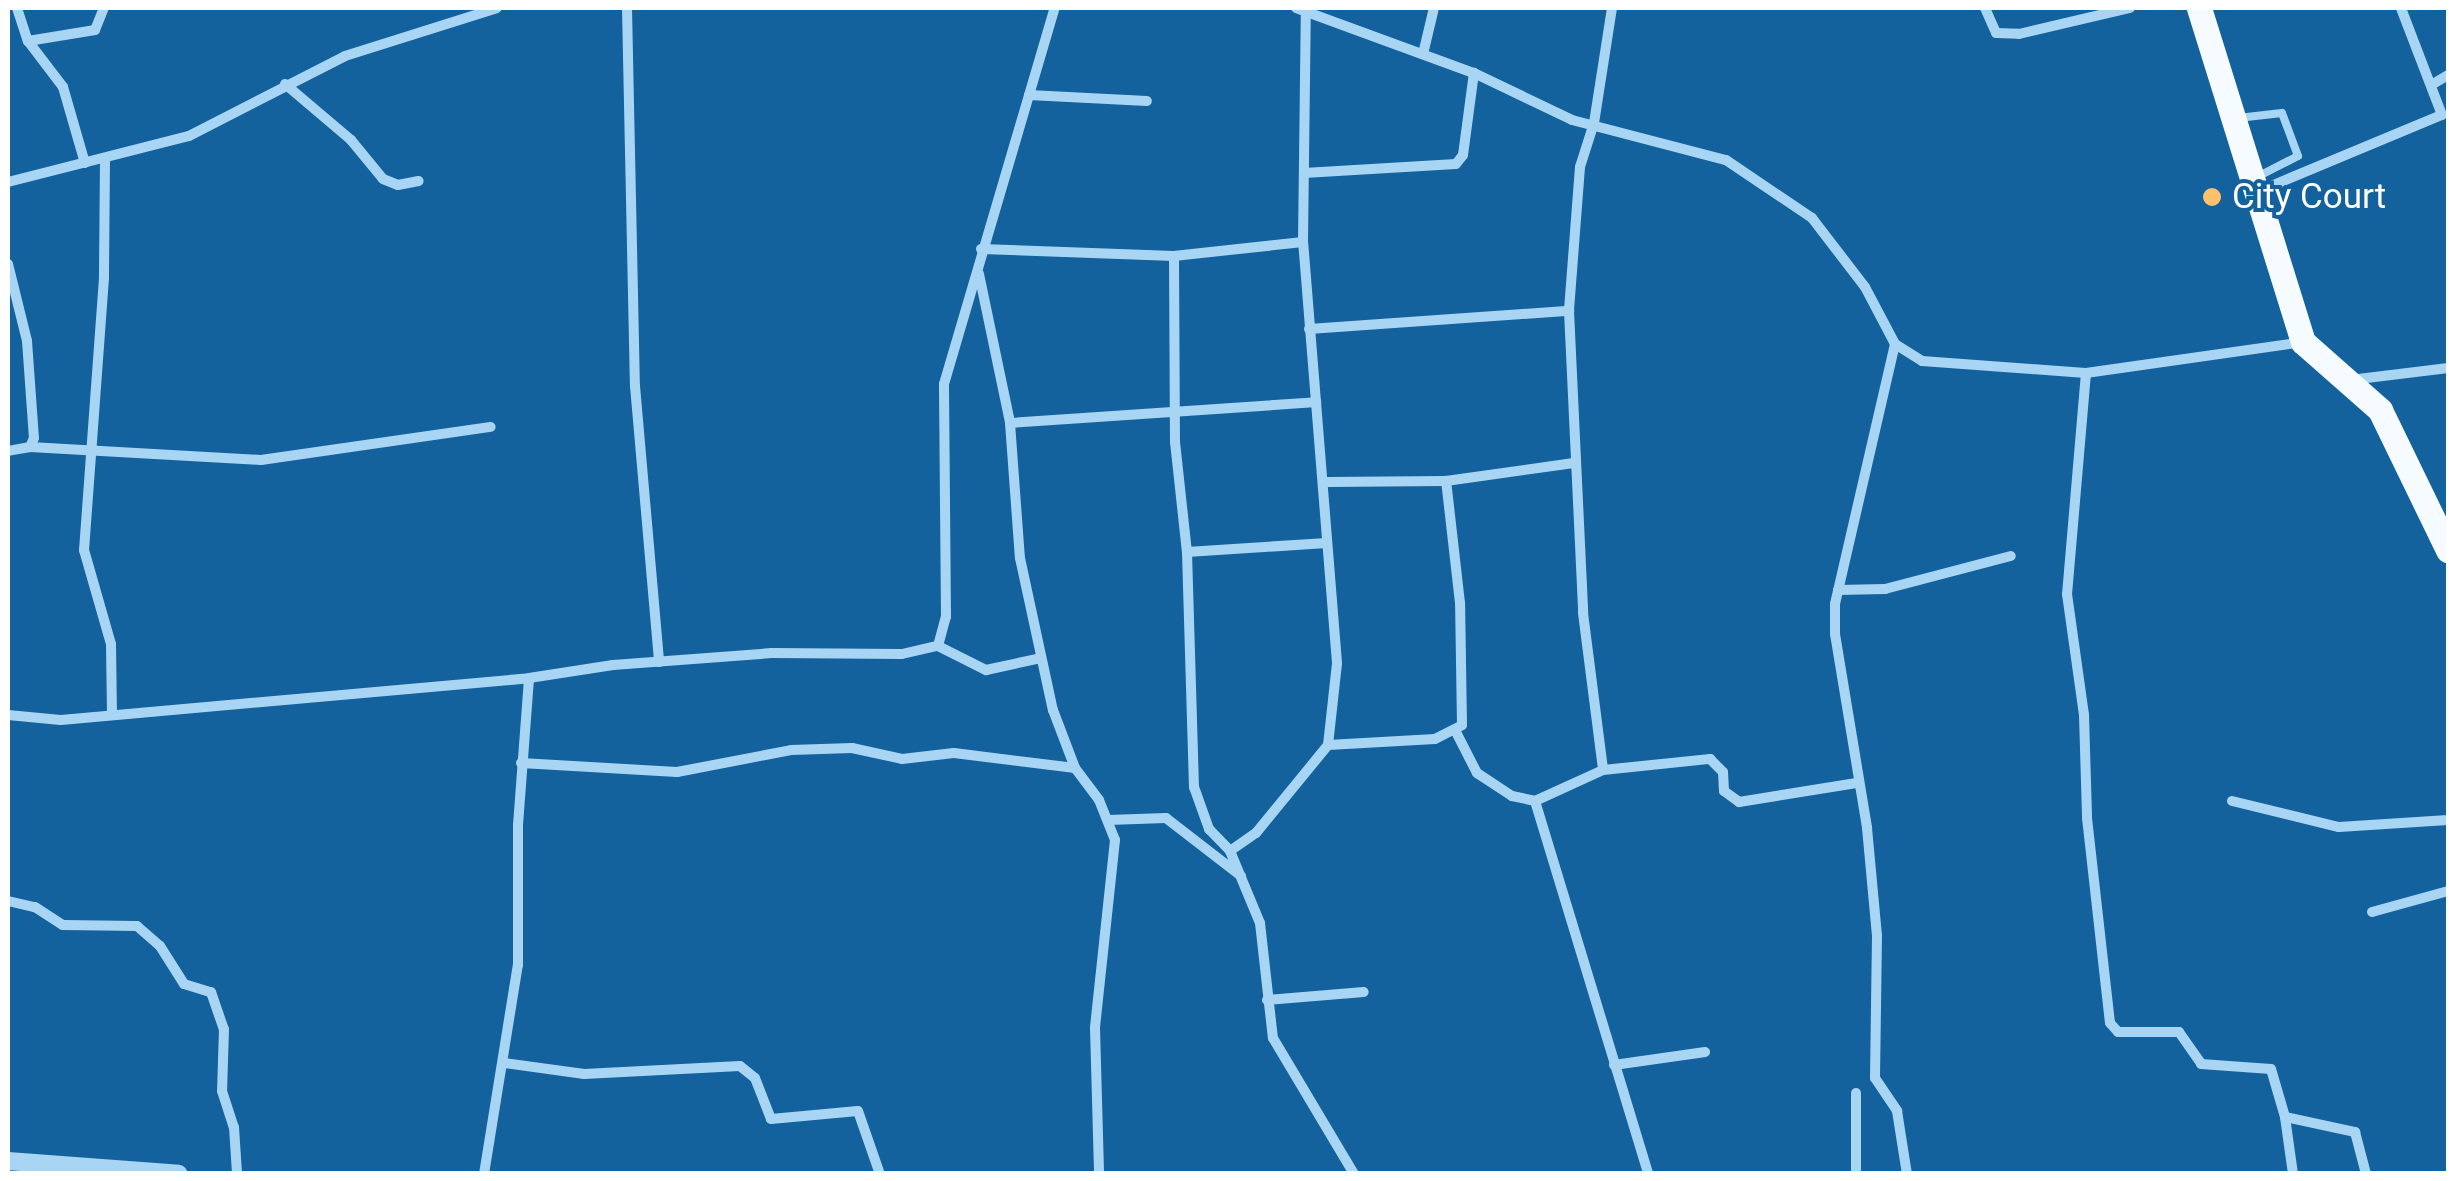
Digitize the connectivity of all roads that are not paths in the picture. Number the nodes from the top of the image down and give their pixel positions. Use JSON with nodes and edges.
{"nodes":[{"id":1,"x":16,"y":8,"type":"edge"},
{"id":2,"x":104,"y":8,"type":"edge"},
{"id":3,"x":497,"y":8,"type":"edge"},
{"id":4,"x":627,"y":8,"type":"edge"},
{"id":5,"x":1056,"y":8,"type":"edge"},
{"id":6,"x":1434,"y":8,"type":"edge"},
{"id":7,"x":1612,"y":8,"type":"edge"},
{"id":8,"x":1985,"y":8,"type":"edge"},
{"id":9,"x":2130,"y":8,"type":"edge"},
{"id":10,"x":2199,"y":8,"type":"edge"},
{"id":11,"x":2401,"y":8,"type":"edge"},
{"id":12,"x":1301,"y":9,"type":"edge"},
{"id":13,"x":28,"y":41,"type":"junction"},
{"id":14,"x":1423,"y":54,"type":"junction"},
{"id":15,"x":1474,"y":72,"type":"junction"},
{"id":16,"x":2448,"y":75,"type":"edge"},
{"id":17,"x":284,"y":84,"type":"junction"},
{"id":18,"x":2433,"y":84,"type":"junction"},
{"id":19,"x":1029,"y":95,"type":"junction"},
{"id":20,"x":1147,"y":101,"type":"dead end"},
{"id":21,"x":2234,"y":118,"type":"junction"},
{"id":22,"x":1594,"y":123,"type":"junction"},
{"id":23,"x":106,"y":158,"type":"junction"},
{"id":24,"x":84,"y":163,"type":"junction"},
{"id":25,"x":1304,"y":173,"type":"junction"},
{"id":26,"x":419,"y":181,"type":"dead end"},
{"id":27,"x":8,"y":182,"type":"edge"},
{"id":28,"x":2254,"y":186,"type":"junction"},
{"id":29,"x":1303,"y":242,"type":"junction"},
{"id":30,"x":981,"y":249,"type":"junction"},
{"id":31,"x":1174,"y":256,"type":"junction"},
{"id":32,"x":8,"y":264,"type":"edge"},
{"id":33,"x":978,"y":271,"type":"junction"},
{"id":34,"x":1569,"y":312,"type":"junction"},
{"id":35,"x":1310,"y":329,"type":"junction"},
{"id":36,"x":2304,"y":342,"type":"junction"},
{"id":37,"x":1895,"y":344,"type":"junction"},
{"id":38,"x":2448,"y":368,"type":"edge"},
{"id":39,"x":2086,"y":374,"type":"junction"},
{"id":40,"x":2347,"y":380,"type":"junction"},
{"id":41,"x":1316,"y":402,"type":"junction"},
{"id":42,"x":1178,"y":407,"type":"junction"},
{"id":43,"x":1010,"y":423,"type":"junction"},
{"id":44,"x":491,"y":427,"type":"dead end"},
{"id":45,"x":30,"y":447,"type":"junction"},
{"id":46,"x":8,"y":451,"type":"edge"},
{"id":47,"x":92,"y":451,"type":"junction"},
{"id":48,"x":1574,"y":463,"type":"junction"},
{"id":49,"x":1446,"y":481,"type":"junction"},
{"id":50,"x":1327,"y":482,"type":"junction"},
{"id":51,"x":1327,"y":543,"type":"junction"},
{"id":52,"x":2448,"y":550,"type":"edge"},
{"id":53,"x":1187,"y":552,"type":"junction"},
{"id":54,"x":2011,"y":556,"type":"dead end"},
{"id":55,"x":1838,"y":590,"type":"junction"},
{"id":56,"x":938,"y":646,"type":"junction"},
{"id":57,"x":1041,"y":658,"type":"junction"},
{"id":58,"x":659,"y":662,"type":"junction"},
{"id":59,"x":529,"y":678,"type":"junction"},
{"id":60,"x":8,"y":715,"type":"edge"},
{"id":61,"x":112,"y":715,"type":"junction"},
{"id":62,"x":1456,"y":732,"type":"junction"},
{"id":63,"x":1328,"y":745,"type":"junction"},
{"id":64,"x":521,"y":762,"type":"junction"},
{"id":65,"x":1075,"y":768,"type":"junction"},
{"id":66,"x":1603,"y":770,"type":"junction"},
{"id":67,"x":1856,"y":782,"type":"junction"},
{"id":68,"x":1535,"y":801,"type":"junction"},
{"id":69,"x":2232,"y":801,"type":"dead end"},
{"id":70,"x":1108,"y":820,"type":"junction"},
{"id":71,"x":2448,"y":820,"type":"edge"},
{"id":72,"x":1230,"y":851,"type":"junction"},
{"id":73,"x":1242,"y":877,"type":"junction"},
{"id":74,"x":2448,"y":891,"type":"edge"},
{"id":75,"x":8,"y":901,"type":"edge"},
{"id":76,"x":2372,"y":912,"type":"dead end"},
{"id":77,"x":1364,"y":992,"type":"dead end"},
{"id":78,"x":1268,"y":1000,"type":"junction"},
{"id":79,"x":1705,"y":1052,"type":"dead end"},
{"id":80,"x":504,"y":1063,"type":"junction"},
{"id":81,"x":1614,"y":1065,"type":"junction"},
{"id":82,"x":1856,"y":1093,"type":"dead end"},
{"id":83,"x":2285,"y":1117,"type":"junction"},
{"id":84,"x":8,"y":1161,"type":"edge"},
{"id":85,"x":180,"y":1174,"type":"edge"},
{"id":86,"x":237,"y":1174,"type":"edge"},
{"id":87,"x":484,"y":1174,"type":"edge"},
{"id":88,"x":880,"y":1174,"type":"edge"},
{"id":89,"x":1098,"y":1174,"type":"edge"},
{"id":90,"x":1354,"y":1174,"type":"edge"},
{"id":91,"x":1648,"y":1174,"type":"edge"},
{"id":92,"x":1856,"y":1174,"type":"edge"},
{"id":93,"x":1906,"y":1174,"type":"edge"},
{"id":94,"x":2293,"y":1174,"type":"edge"},
{"id":95,"x":2366,"y":1174,"type":"edge"}],
"edges":[{"from":1,"to":13,"type":"street"},
{"from":2,"to":13,"type":"street"},
{"from":3,"to":17,"type":"street"},
{"from":4,"to":58,"type":"street"},
{"from":5,"to":19,"type":"street"},
{"from":6,"to":14,"type":"street"},
{"from":7,"to":22,"type":"street"},
{"from":8,"to":9,"type":"street"},
{"from":10,"to":21,"type":"main road"},
{"from":11,"to":18,"type":"street"},
{"from":12,"to":14,"type":"street"},
{"from":12,"to":25,"type":"street"},
{"from":13,"to":24,"type":"street"},
{"from":14,"to":15,"type":"street"},
{"from":15,"to":22,"type":"street"},
{"from":15,"to":25,"type":"street"},
{"from":16,"to":18,"type":"street"},
{"from":17,"to":23,"type":"street"},
{"from":17,"to":26,"type":"street"},
{"from":18,"to":28,"type":"street"},
{"from":19,"to":20,"type":"street"},
{"from":19,"to":30,"type":"street"},
{"from":21,"to":28,"type":"main road"},
{"from":21,"to":28,"type":"lane"},
{"from":22,"to":34,"type":"street"},
{"from":22,"to":37,"type":"street"},
{"from":23,"to":24,"type":"street"},
{"from":23,"to":47,"type":"street"},
{"from":24,"to":27,"type":"street"},
{"from":25,"to":29,"type":"street"},
{"from":28,"to":36,"type":"main road"},
{"from":29,"to":31,"type":"street"},
{"from":29,"to":35,"type":"street"},
{"from":30,"to":31,"type":"street"},
{"from":30,"to":33,"type":"street"},
{"from":31,"to":42,"type":"street"},
{"from":32,"to":45,"type":"street"},
{"from":33,"to":43,"type":"street"},
{"from":33,"to":56,"type":"street"},
{"from":34,"to":35,"type":"street"},
{"from":34,"to":48,"type":"street"},
{"from":35,"to":41,"type":"street"},
{"from":36,"to":39,"type":"street"},
{"from":36,"to":40,"type":"main road"},
{"from":37,"to":39,"type":"street"},
{"from":37,"to":55,"type":"street"},
{"from":38,"to":40,"type":"street"},
{"from":39,"to":83,"type":"street"},
{"from":40,"to":52,"type":"main road"},
{"from":41,"to":42,"type":"street"},
{"from":41,"to":50,"type":"street"},
{"from":42,"to":43,"type":"street"},
{"from":42,"to":53,"type":"street"},
{"from":43,"to":57,"type":"street"},
{"from":44,"to":47,"type":"street"},
{"from":45,"to":46,"type":"street"},
{"from":45,"to":47,"type":"street"},
{"from":47,"to":61,"type":"street"},
{"from":48,"to":49,"type":"street"},
{"from":48,"to":66,"type":"street"},
{"from":49,"to":50,"type":"street"},
{"from":49,"to":62,"type":"street"},
{"from":50,"to":51,"type":"street"},
{"from":51,"to":53,"type":"street"},
{"from":51,"to":63,"type":"street"},
{"from":53,"to":72,"type":"street"},
{"from":54,"to":55,"type":"street"},
{"from":55,"to":67,"type":"street"},
{"from":56,"to":57,"type":"street"},
{"from":56,"to":58,"type":"street"},
{"from":57,"to":65,"type":"street"},
{"from":58,"to":59,"type":"street"},
{"from":59,"to":61,"type":"street"},
{"from":59,"to":64,"type":"street"},
{"from":60,"to":61,"type":"street"},
{"from":62,"to":63,"type":"street"},
{"from":62,"to":68,"type":"street"},
{"from":63,"to":72,"type":"street"},
{"from":64,"to":65,"type":"street"},
{"from":64,"to":80,"type":"street"},
{"from":65,"to":70,"type":"street"},
{"from":66,"to":67,"type":"street"},
{"from":66,"to":68,"type":"street"},
{"from":67,"to":93,"type":"street"},
{"from":68,"to":81,"type":"street"},
{"from":69,"to":71,"type":"street"},
{"from":70,"to":73,"type":"street"},
{"from":70,"to":89,"type":"street"},
{"from":72,"to":73,"type":"street"},
{"from":73,"to":78,"type":"street"},
{"from":74,"to":76,"type":"street"},
{"from":75,"to":86,"type":"street"},
{"from":77,"to":78,"type":"street"},
{"from":78,"to":90,"type":"street"},
{"from":79,"to":81,"type":"street"},
{"from":80,"to":87,"type":"street"},
{"from":80,"to":88,"type":"street"},
{"from":81,"to":91,"type":"street"},
{"from":82,"to":92,"type":"street"},
{"from":83,"to":94,"type":"street"},
{"from":83,"to":95,"type":"street"},
{"from":84,"to":85,"type":"street"}]}
